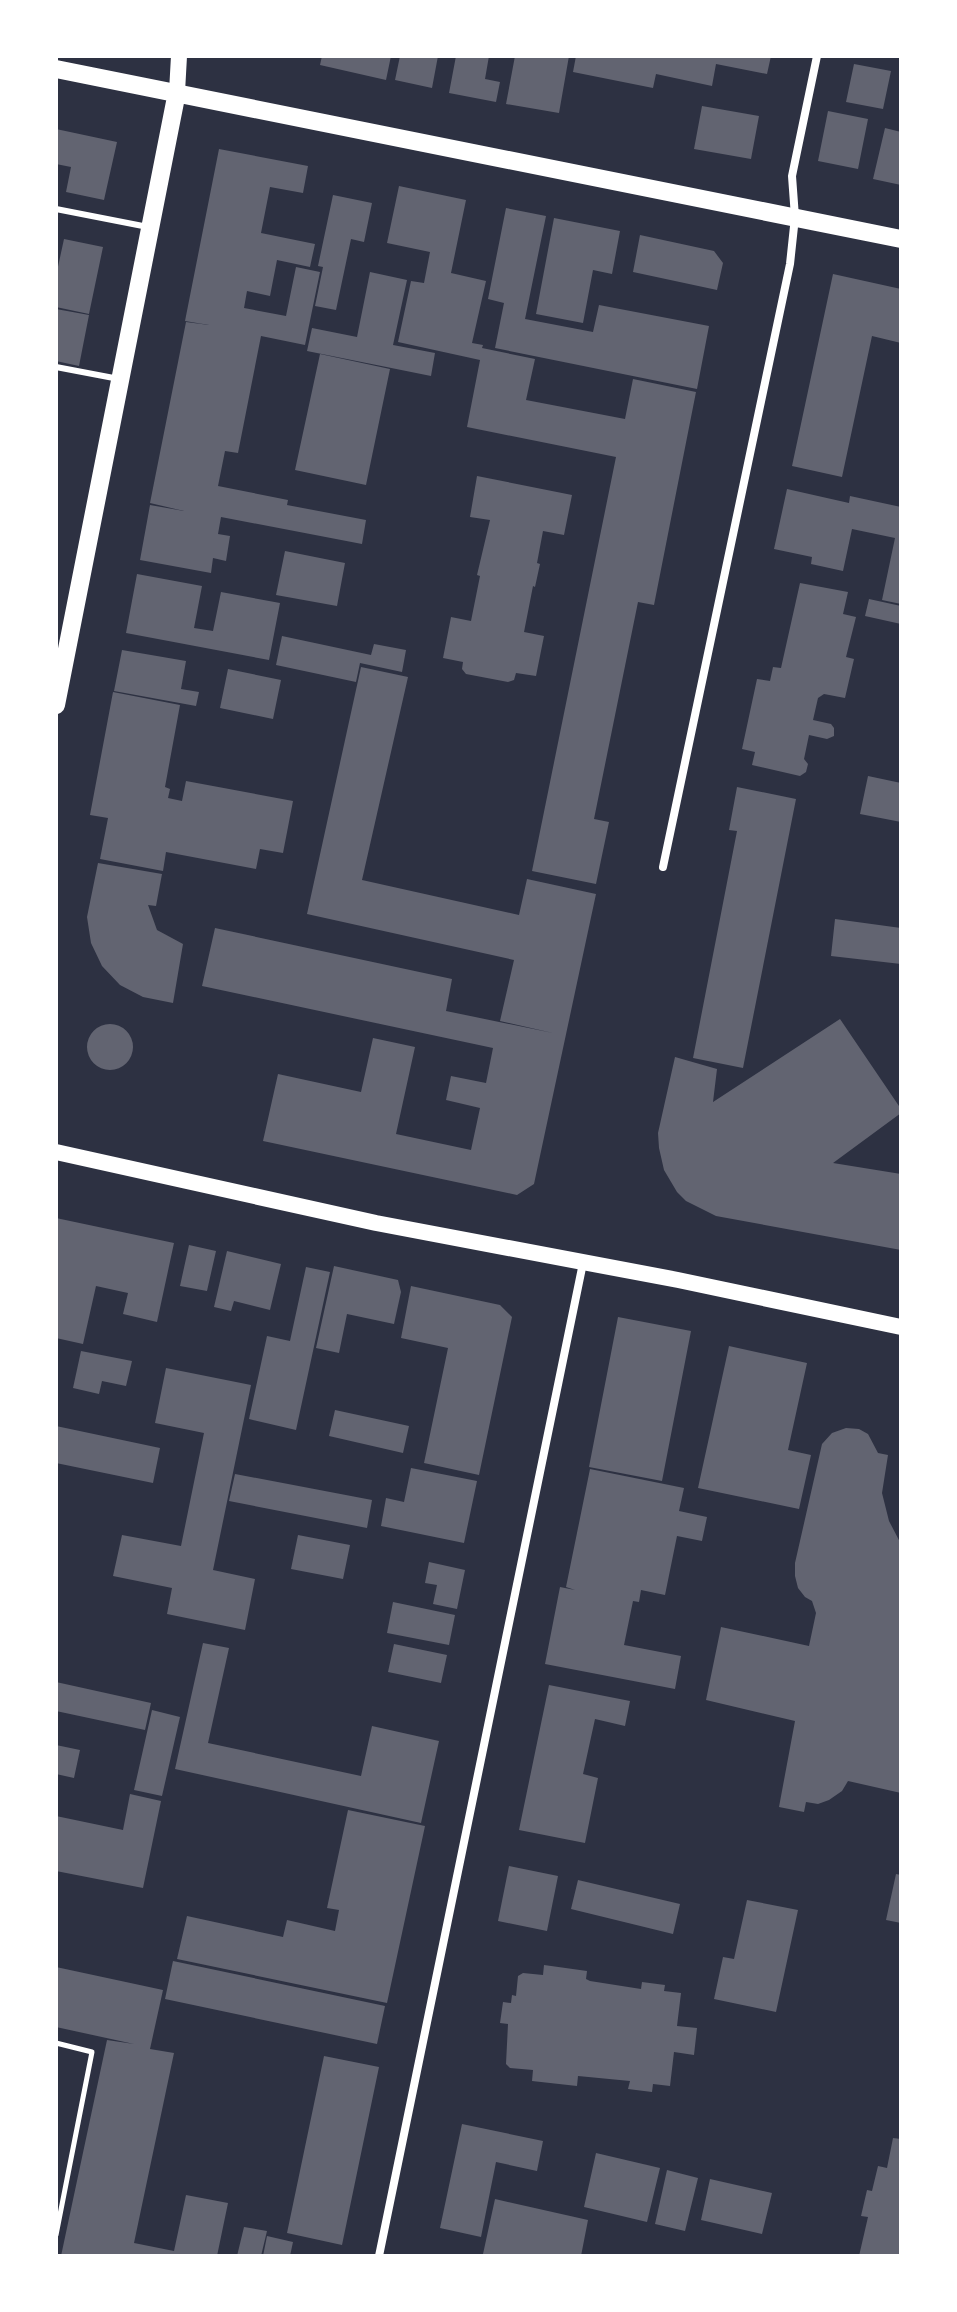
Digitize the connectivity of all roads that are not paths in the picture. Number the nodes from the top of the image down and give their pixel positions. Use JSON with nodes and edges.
{"nodes":[{"id":1,"x":179,"y":56,"type":"edge"},
{"id":2,"x":817,"y":56,"type":"edge"},
{"id":3,"x":56,"y":69,"type":"edge"},
{"id":4,"x":177,"y":92,"type":"junction"},
{"id":5,"x":56,"y":209,"type":"edge"},
{"id":6,"x":795,"y":217,"type":"junction"},
{"id":7,"x":151,"y":228,"type":"junction"},
{"id":8,"x":901,"y":239,"type":"edge"},
{"id":9,"x":56,"y":367,"type":"edge"},
{"id":10,"x":122,"y":379,"type":"junction"},
{"id":11,"x":56,"y":705,"type":"edge"},
{"id":12,"x":663,"y":867,"type":"dead end"},
{"id":13,"x":56,"y":1152,"type":"edge"},
{"id":14,"x":583,"y":1263,"type":"junction"},
{"id":15,"x":901,"y":1327,"type":"edge"},
{"id":16,"x":379,"y":2256,"type":"edge"}],
"edges":[{"from":1,"to":4,"type":"main road"},
{"from":2,"to":6,"type":"street"},
{"from":3,"to":4,"type":"main road"},
{"from":4,"to":6,"type":"main road"},
{"from":4,"to":7,"type":"main road"},
{"from":5,"to":7,"type":"lane"},
{"from":6,"to":8,"type":"main road"},
{"from":6,"to":12,"type":"street"},
{"from":7,"to":10,"type":"main road"},
{"from":9,"to":10,"type":"lane"},
{"from":10,"to":11,"type":"main road"},
{"from":13,"to":14,"type":"main road"},
{"from":14,"to":15,"type":"main road"},
{"from":14,"to":16,"type":"street"}]}
